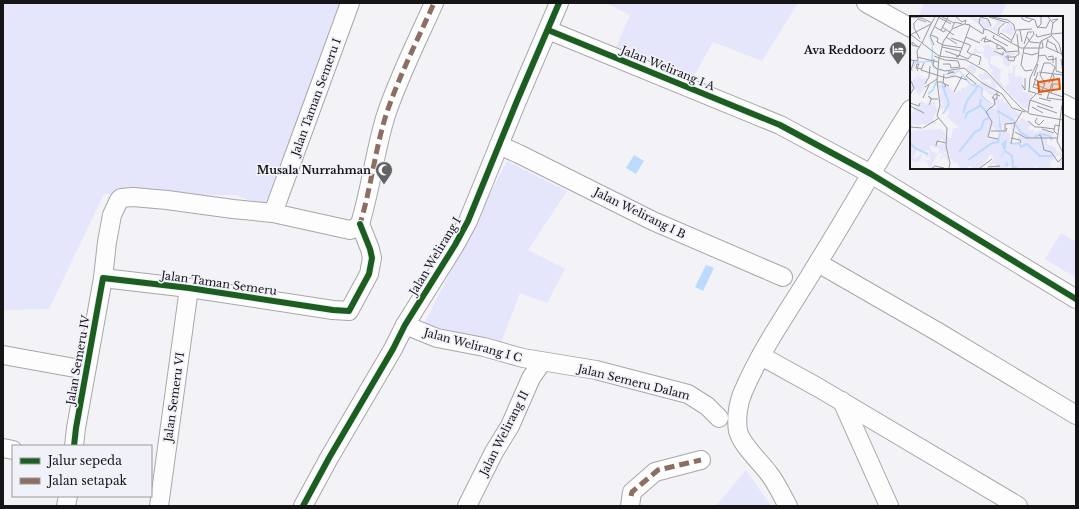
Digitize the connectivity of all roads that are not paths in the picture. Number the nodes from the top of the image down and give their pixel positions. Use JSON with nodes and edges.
{"nodes":[{"id":1,"x":350,"y":3,"type":"edge"},
{"id":2,"x":434,"y":3,"type":"edge"},
{"id":3,"x":559,"y":3,"type":"edge"},
{"id":4,"x":870,"y":4,"type":"edge"},
{"id":5,"x":910,"y":27,"type":"edge"},
{"id":6,"x":548,"y":30,"type":"junction"},
{"id":7,"x":1063,"y":104,"type":"edge"},
{"id":8,"x":1076,"y":110,"type":"edge"},
{"id":9,"x":910,"y":111,"type":"edge"},
{"id":10,"x":499,"y":145,"type":"junction"},
{"id":11,"x":871,"y":174,"type":"junction"},
{"id":12,"x":273,"y":213,"type":"junction"},
{"id":13,"x":360,"y":224,"type":"junction"},
{"id":14,"x":818,"y":263,"type":"junction"},
{"id":15,"x":782,"y":277,"type":"dead end"},
{"id":16,"x":103,"y":278,"type":"junction"},
{"id":17,"x":189,"y":288,"type":"junction"},
{"id":18,"x":1076,"y":299,"type":"edge"},
{"id":19,"x":404,"y":325,"type":"junction"},
{"id":20,"x":3,"y":355,"type":"edge"},
{"id":21,"x":761,"y":356,"type":"junction"},
{"id":22,"x":542,"y":362,"type":"junction"},
{"id":23,"x":86,"y":370,"type":"junction"},
{"id":24,"x":842,"y":401,"type":"junction"},
{"id":25,"x":1076,"y":415,"type":"edge"},
{"id":26,"x":719,"y":418,"type":"dead end"},
{"id":27,"x":74,"y":445,"type":"edge"},
{"id":28,"x":701,"y":460,"type":"dead end"},
{"id":29,"x":630,"y":501,"type":"edge"},
{"id":30,"x":159,"y":506,"type":"edge"},
{"id":31,"x":303,"y":506,"type":"edge"},
{"id":32,"x":467,"y":506,"type":"edge"},
{"id":33,"x":788,"y":506,"type":"edge"},
{"id":34,"x":889,"y":506,"type":"edge"},
{"id":35,"x":1018,"y":506,"type":"edge"}],
"edges":[{"from":1,"to":12,"type":"street","name":"Jalan Taman Semeru I"},
{"from":2,"to":13,"type":"street"},
{"from":3,"to":6,"type":"street","name":"Jalan Welirang I"},
{"from":4,"to":5,"type":"street"},
{"from":6,"to":10,"type":"street","name":"Jalan Welirang I"},
{"from":6,"to":11,"type":"street","name":"Jalan Welirang I A"},
{"from":7,"to":8,"type":"street"},
{"from":9,"to":11,"type":"street"},
{"from":10,"to":15,"type":"street","name":"Jalan Welirang I B"},
{"from":10,"to":19,"type":"street","name":"Jalan Welirang I"},
{"from":11,"to":14,"type":"street"},
{"from":11,"to":18,"type":"street","name":"Jalan Welirang I A"},
{"from":12,"to":13,"type":"street"},
{"from":12,"to":16,"type":"street"},
{"from":13,"to":17,"type":"street","name":"Jalan Taman Semeru"},
{"from":14,"to":21,"type":"street"},
{"from":14,"to":25,"type":"street"},
{"from":16,"to":17,"type":"street","name":"Jalan Taman Semeru"},
{"from":16,"to":23,"type":"street","name":"Jalan Semeru IV"},
{"from":17,"to":30,"type":"street","name":"Jalan Semeru VI"},
{"from":19,"to":22,"type":"street","name":"Jalan Welirang I C"},
{"from":19,"to":31,"type":"street","name":"Jalan Welirang I"},
{"from":20,"to":23,"type":"street"},
{"from":21,"to":24,"type":"street"},
{"from":21,"to":33,"type":"street"},
{"from":22,"to":26,"type":"street","name":"Jalan Semeru Dalam"},
{"from":22,"to":32,"type":"street","name":"Jalan Welirang II"},
{"from":23,"to":27,"type":"street","name":"Jalan Semeru IV"},
{"from":24,"to":34,"type":"street"},
{"from":24,"to":35,"type":"street"},
{"from":28,"to":29,"type":"street"}]}
